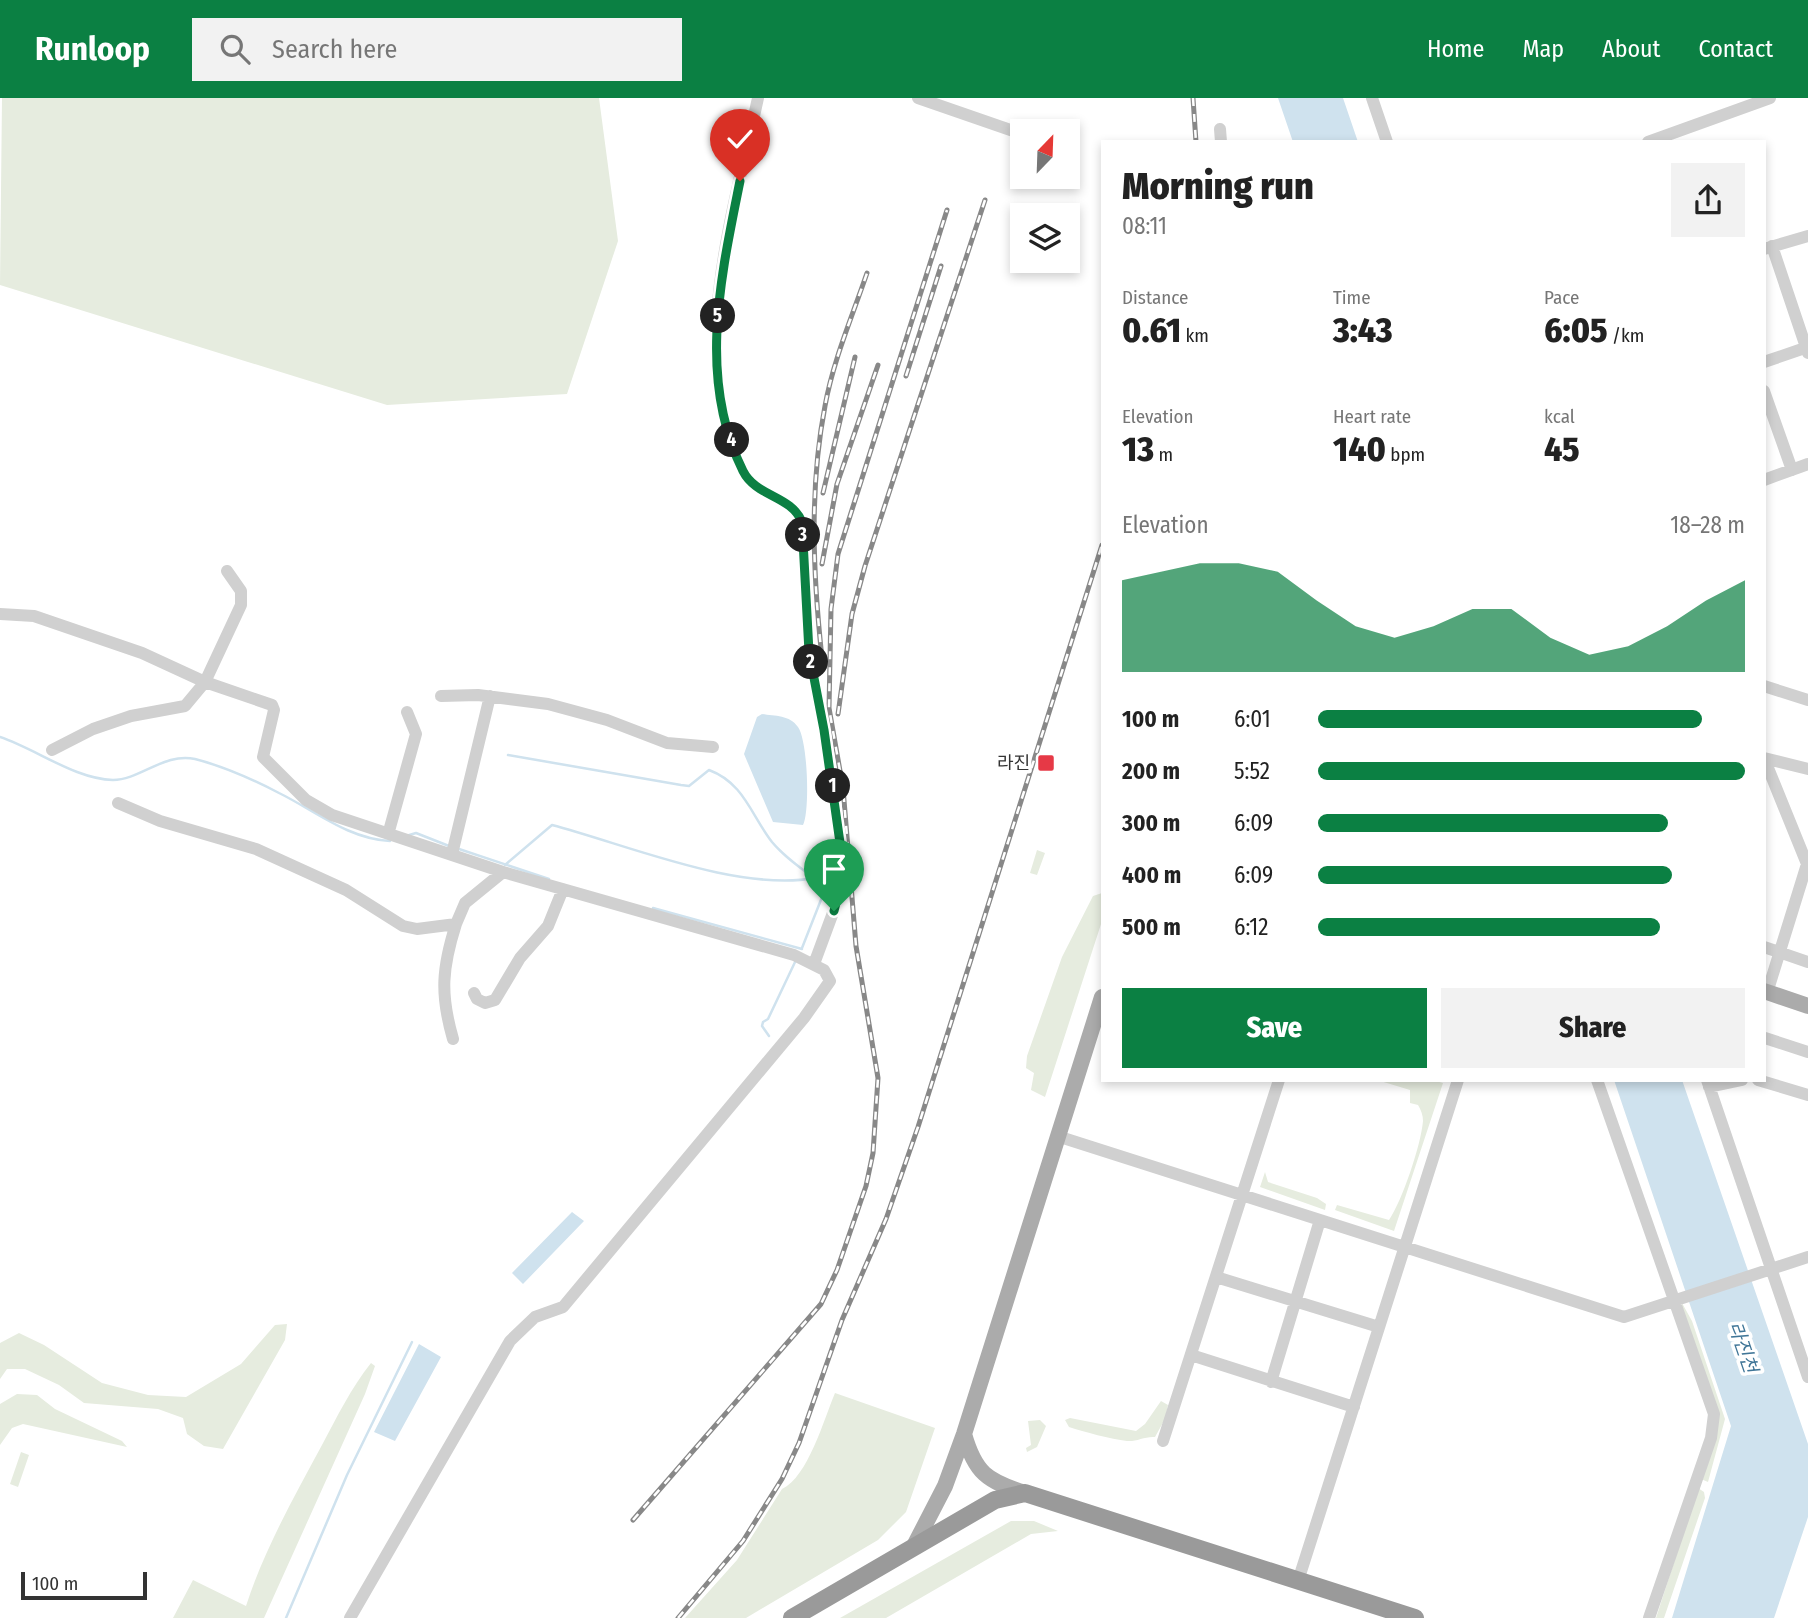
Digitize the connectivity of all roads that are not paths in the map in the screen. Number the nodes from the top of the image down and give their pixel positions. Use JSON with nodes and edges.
{"nodes":[{"id":1,"x":758,"y":98,"type":"edge"},
{"id":2,"x":918,"y":98,"type":"edge"},
{"id":3,"x":1372,"y":98,"type":"edge"},
{"id":4,"x":1770,"y":98,"type":"edge"},
{"id":5,"x":1010,"y":130,"type":"edge"},
{"id":6,"x":1672,"y":137,"type":"edge"},
{"id":7,"x":1386,"y":140,"type":"edge"},
{"id":8,"x":1808,"y":236,"type":"edge"},
{"id":9,"x":1768,"y":248,"type":"edge"},
{"id":10,"x":1807,"y":349,"type":"edge"},
{"id":11,"x":1766,"y":361,"type":"edge"},
{"id":12,"x":1766,"y":397,"type":"edge"},
{"id":13,"x":1808,"y":464,"type":"edge"},
{"id":14,"x":1792,"y":470,"type":"junction"},
{"id":15,"x":1766,"y":479,"type":"edge"},
{"id":16,"x":227,"y":571,"type":"dead end"},
{"id":17,"x":0,"y":614,"type":"edge"},
{"id":18,"x":205,"y":682,"type":"junction"},
{"id":19,"x":1766,"y":687,"type":"edge"},
{"id":20,"x":441,"y":696,"type":"dead end"},
{"id":21,"x":490,"y":696,"type":"junction"},
{"id":22,"x":1808,"y":699,"type":"edge"},
{"id":23,"x":407,"y":712,"type":"dead end"},
{"id":24,"x":713,"y":747,"type":"dead end"},
{"id":25,"x":52,"y":750,"type":"dead end"},
{"id":26,"x":1766,"y":758,"type":"edge"},
{"id":27,"x":1766,"y":763,"type":"edge"},
{"id":28,"x":1808,"y":769,"type":"edge"},
{"id":29,"x":118,"y":803,"type":"dead end"},
{"id":30,"x":399,"y":835,"type":"junction"},
{"id":31,"x":1793,"y":835,"type":"junction"},
{"id":32,"x":1808,"y":840,"type":"edge"},
{"id":33,"x":452,"y":854,"type":"junction"},
{"id":34,"x":1807,"y":862,"type":"edge"},
{"id":35,"x":503,"y":872,"type":"junction"},
{"id":36,"x":564,"y":889,"type":"junction"},
{"id":37,"x":1794,"y":906,"type":"junction"},
{"id":38,"x":1808,"y":911,"type":"edge"},
{"id":39,"x":456,"y":924,"type":"junction"},
{"id":40,"x":1766,"y":948,"type":"edge"},
{"id":41,"x":1780,"y":953,"type":"junction"},
{"id":42,"x":1808,"y":962,"type":"edge"},
{"id":43,"x":814,"y":964,"type":"junction"},
{"id":44,"x":1766,"y":992,"type":"edge"},
{"id":45,"x":474,"y":993,"type":"dead end"},
{"id":46,"x":1101,"y":1000,"type":"edge"},
{"id":47,"x":1808,"y":1006,"type":"edge"},
{"id":48,"x":1766,"y":1038,"type":"edge"},
{"id":49,"x":453,"y":1039,"type":"dead end"},
{"id":50,"x":1808,"y":1052,"type":"edge"},
{"id":51,"x":1278,"y":1082,"type":"edge"},
{"id":52,"x":1457,"y":1082,"type":"edge"},
{"id":53,"x":1598,"y":1082,"type":"edge"},
{"id":54,"x":1765,"y":1082,"type":"edge"},
{"id":55,"x":1708,"y":1083,"type":"edge"},
{"id":56,"x":1808,"y":1095,"type":"edge"},
{"id":57,"x":1057,"y":1136,"type":"junction"},
{"id":58,"x":1242,"y":1194,"type":"junction"},
{"id":59,"x":1320,"y":1220,"type":"junction"},
{"id":60,"x":1405,"y":1247,"type":"junction"},
{"id":61,"x":1808,"y":1256,"type":"edge"},
{"id":62,"x":1771,"y":1268,"type":"junction"},
{"id":63,"x":1216,"y":1277,"type":"junction"},
{"id":64,"x":1679,"y":1299,"type":"junction"},
{"id":65,"x":1295,"y":1302,"type":"junction"},
{"id":66,"x":1379,"y":1327,"type":"junction"},
{"id":67,"x":1191,"y":1355,"type":"junction"},
{"id":68,"x":1808,"y":1377,"type":"edge"},
{"id":69,"x":1271,"y":1382,"type":"junction"},
{"id":70,"x":1354,"y":1407,"type":"junction"},
{"id":71,"x":964,"y":1434,"type":"junction"},
{"id":72,"x":1163,"y":1441,"type":"dead end"},
{"id":73,"x":1025,"y":1493,"type":"junction"},
{"id":74,"x":914,"y":1546,"type":"junction"},
{"id":75,"x":1298,"y":1581,"type":"junction"},
{"id":76,"x":350,"y":1618,"type":"edge"},
{"id":77,"x":792,"y":1618,"type":"edge"},
{"id":78,"x":1415,"y":1618,"type":"edge"},
{"id":79,"x":1649,"y":1618,"type":"edge"}],
"edges":[{"from":1,"to":43,"type":"street"},
{"from":2,"to":5,"type":"street"},
{"from":3,"to":7,"type":"street"},
{"from":4,"to":6,"type":"street"},
{"from":8,"to":9,"type":"street"},
{"from":9,"to":10,"type":"street"},
{"from":10,"to":11,"type":"street"},
{"from":12,"to":14,"type":"street"},
{"from":13,"to":14,"type":"street"},
{"from":14,"to":15,"type":"street"},
{"from":16,"to":18,"type":"street"},
{"from":17,"to":18,"type":"street"},
{"from":18,"to":25,"type":"street"},
{"from":18,"to":30,"type":"street"},
{"from":19,"to":22,"type":"street"},
{"from":20,"to":21,"type":"street"},
{"from":21,"to":24,"type":"street"},
{"from":21,"to":33,"type":"street"},
{"from":23,"to":30,"type":"street"},
{"from":26,"to":28,"type":"street"},
{"from":27,"to":31,"type":"street"},
{"from":29,"to":39,"type":"street"},
{"from":30,"to":33,"type":"street"},
{"from":31,"to":32,"type":"street"},
{"from":31,"to":34,"type":"street"},
{"from":33,"to":35,"type":"street"},
{"from":34,"to":37,"type":"street"},
{"from":35,"to":36,"type":"street"},
{"from":35,"to":39,"type":"street"},
{"from":36,"to":43,"type":"street"},
{"from":36,"to":45,"type":"street"},
{"from":37,"to":38,"type":"street"},
{"from":37,"to":41,"type":"street"},
{"from":39,"to":49,"type":"street"},
{"from":40,"to":41,"type":"street"},
{"from":41,"to":42,"type":"street"},
{"from":41,"to":44,"type":"street"},
{"from":43,"to":76,"type":"street"},
{"from":44,"to":47,"type":"main road"},
{"from":46,"to":57,"type":"main road"},
{"from":48,"to":50,"type":"street"},
{"from":51,"to":58,"type":"street"},
{"from":52,"to":60,"type":"street"},
{"from":53,"to":64,"type":"street"},
{"from":54,"to":56,"type":"street"},
{"from":55,"to":62,"type":"street"},
{"from":57,"to":58,"type":"street"},
{"from":57,"to":71,"type":"main road"},
{"from":58,"to":59,"type":"street"},
{"from":58,"to":63,"type":"street"},
{"from":59,"to":60,"type":"street"},
{"from":59,"to":65,"type":"street"},
{"from":60,"to":64,"type":"street"},
{"from":60,"to":66,"type":"street"},
{"from":61,"to":62,"type":"street"},
{"from":62,"to":64,"type":"street"},
{"from":62,"to":68,"type":"street"},
{"from":63,"to":65,"type":"street"},
{"from":63,"to":67,"type":"street"},
{"from":64,"to":79,"type":"street"},
{"from":65,"to":66,"type":"street"},
{"from":65,"to":69,"type":"street"},
{"from":66,"to":70,"type":"street"},
{"from":67,"to":69,"type":"street"},
{"from":67,"to":72,"type":"street"},
{"from":69,"to":70,"type":"street"},
{"from":70,"to":75,"type":"street"},
{"from":71,"to":73,"type":"main road"},
{"from":71,"to":74,"type":"main road"},
{"from":73,"to":74,"type":"highway"},
{"from":73,"to":75,"type":"highway"},
{"from":74,"to":77,"type":"highway"},
{"from":75,"to":78,"type":"highway"}]}
